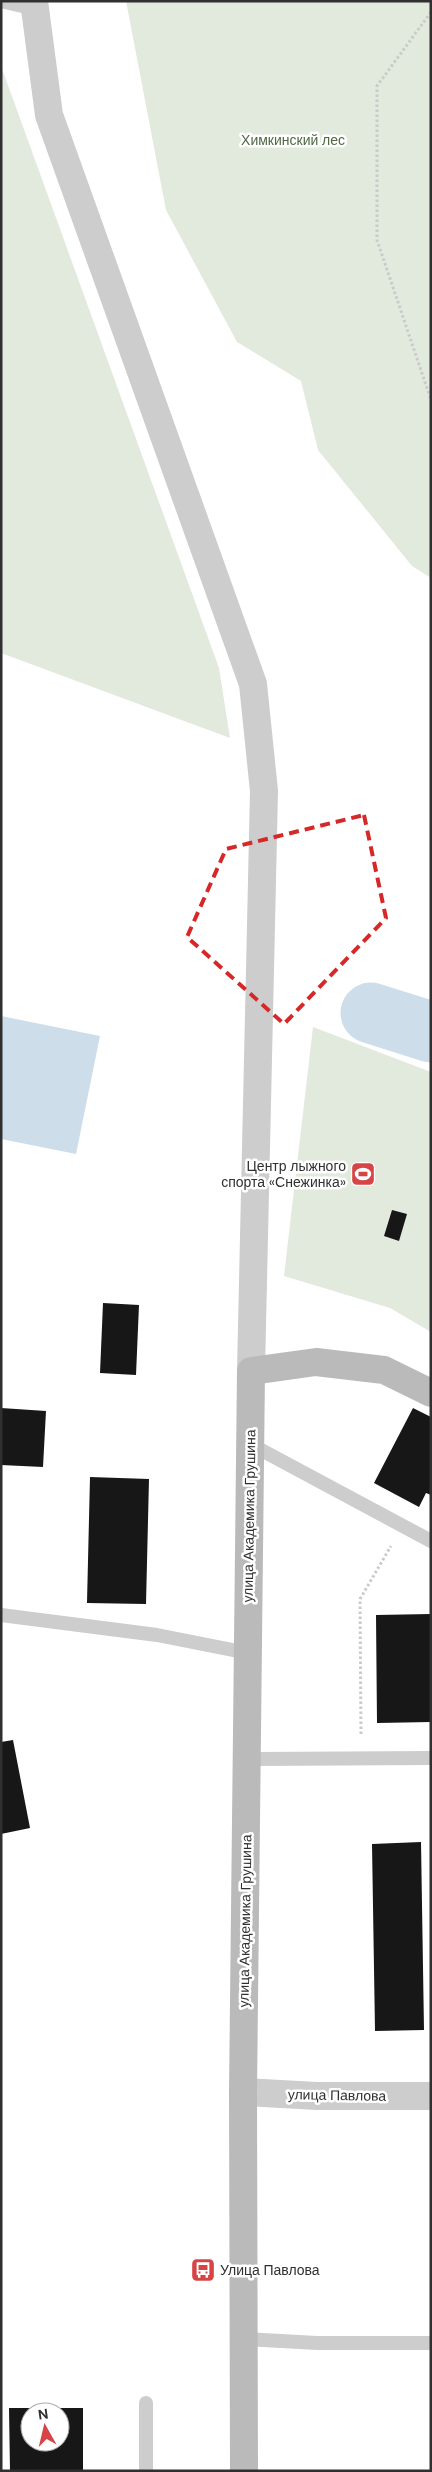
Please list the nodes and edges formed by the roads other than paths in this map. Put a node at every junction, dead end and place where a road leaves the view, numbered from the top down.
1 (1, 1) edge
2 (34, 5) edge
3 (251, 1371) junction
4 (431, 1393) edge
5 (250, 1444) junction
6 (431, 1541) edge
7 (1, 1614) edge
8 (248, 1653) junction
9 (431, 1758) edge
10 (247, 1759) junction
11 (243, 2092) junction
12 (431, 2096) edge
13 (244, 2339) junction
14 (431, 2343) edge
15 (146, 2403) dead end
16 (146, 2471) edge
17 (244, 2471) edge

1 - 2 lane
2 - 3 street
3 - 4 street
3 - 5 street, улица Академика Грушина
5 - 6 lane
5 - 8 street, улица Академика Грушина
7 - 8 lane
8 - 10 street, улица Академика Грушина
9 - 10 lane
10 - 11 street, улица Академика Грушина
11 - 12 street, улица Павлова
11 - 13 street, улица Академика Грушина
13 - 14 lane
13 - 17 street, улица Академика Грушина
15 - 16 lane

